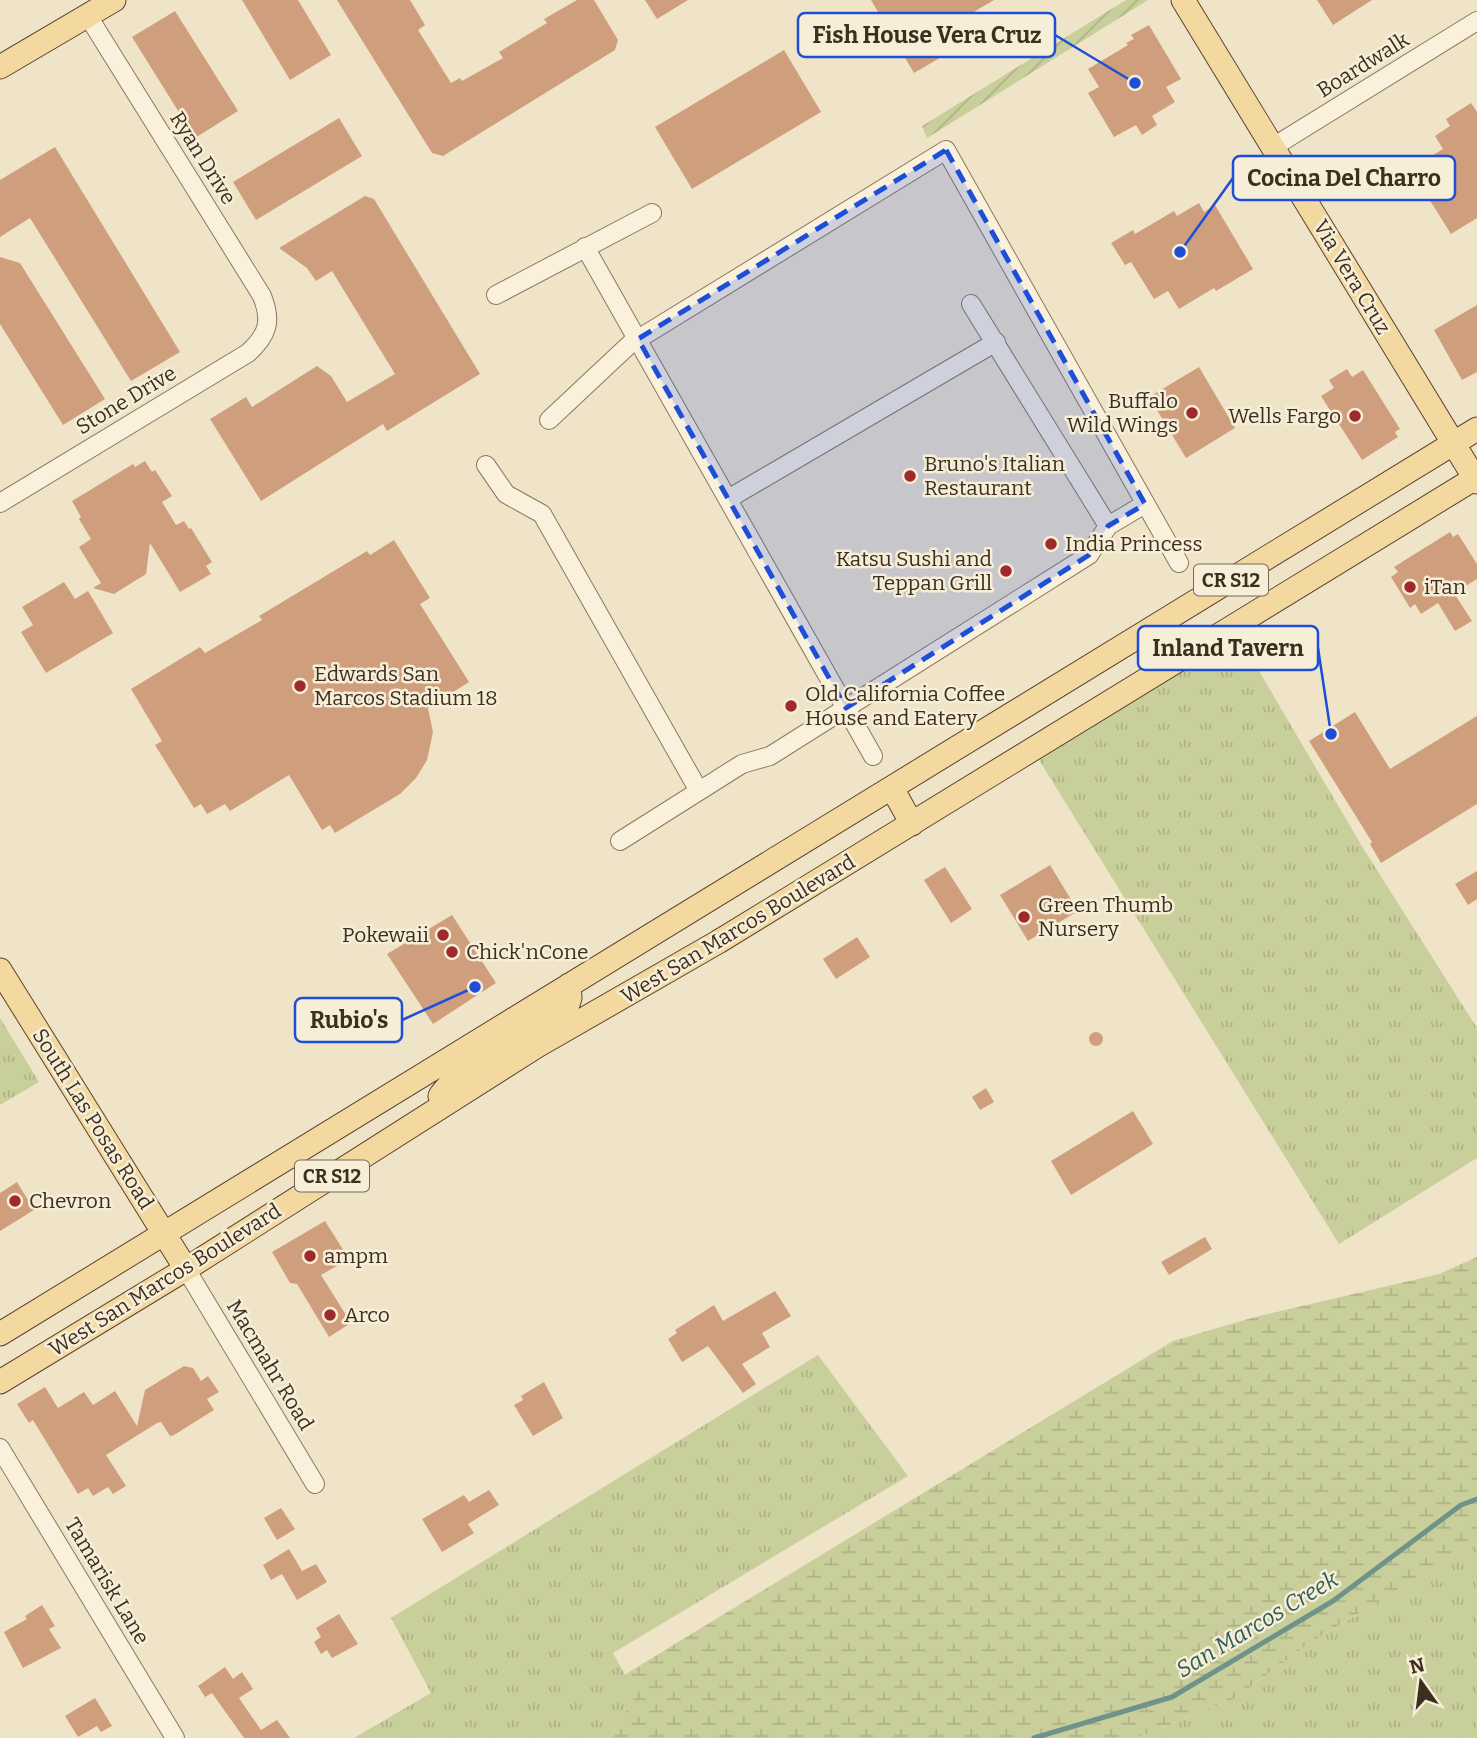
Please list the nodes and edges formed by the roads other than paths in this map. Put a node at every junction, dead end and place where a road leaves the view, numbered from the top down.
1 (114, 0) edge
2 (1183, 0) edge
3 (88, 16) junction
4 (1477, 21) edge
5 (0, 66) edge
6 (1273, 146) junction
7 (652, 213) dead end
8 (585, 247) junction
9 (496, 295) dead end
10 (971, 303) dead end
11 (266, 328) joint
12 (638, 339) junction
13 (996, 342) junction
14 (548, 420) dead end
15 (1477, 429) edge
16 (1453, 443) junction
17 (486, 465) dead end
18 (1476, 479) edge
19 (728, 499) junction
20 (0, 503) edge
21 (1145, 504) junction
22 (1108, 526) junction
23 (1179, 563) dead end
24 (846, 708) junction
25 (873, 757) dead end
26 (892, 788) junction
27 (699, 791) junction
28 (912, 824) junction
29 (620, 841) dead end
30 (0, 970) edge
31 (569, 985) junction
32 (426, 1116) junction
33 (164, 1233) junction
34 (186, 1269) junction
35 (0, 1334) edge
36 (0, 1382) edge
37 (0, 1448) edge
38 (315, 1483) dead end
39 (175, 1738) edge

1 - 3 main road
2 - 6 main road, Via Vera Cruz
3 - 5 main road
3 - 11 street, Ryan Drive
4 - 6 street, Boardwalk
6 - 16 main road, Via Vera Cruz
7 - 8 street
8 - 9 street
8 - 12 street
10 - 13 street
11 - 20 street, Stone Drive
12 - 14 street
12 - 19 street
12 - 21 street
13 - 19 street
13 - 22 street
15 - 16 main road, West San Marcos Boulevard / CR S12
16 - 18 main road, Via Vera Cruz
16 - 26 main road, West San Marcos Boulevard / CR S12
17 - 27 street
18 - 28 main road, West San Marcos Boulevard / CR S12
19 - 24 street
21 - 22 street
21 - 23 street
22 - 24 street
24 - 25 street
24 - 27 street
26 - 28 main road
26 - 31 main road, West San Marcos Boulevard / CR S12
27 - 29 street
28 - 32 main road, West San Marcos Boulevard / CR S12
30 - 33 main road, South Las Posas Road
31 - 32 main road
31 - 33 main road, West San Marcos Boulevard / CR S12
32 - 34 main road, West San Marcos Boulevard / CR S12
33 - 34 main road, South Las Posas Road
33 - 35 main road, West San Marcos Boulevard / CR S12
34 - 36 main road, West San Marcos Boulevard / CR S12
34 - 38 street, Macmahr Road
37 - 39 street, Tamarisk Lane

